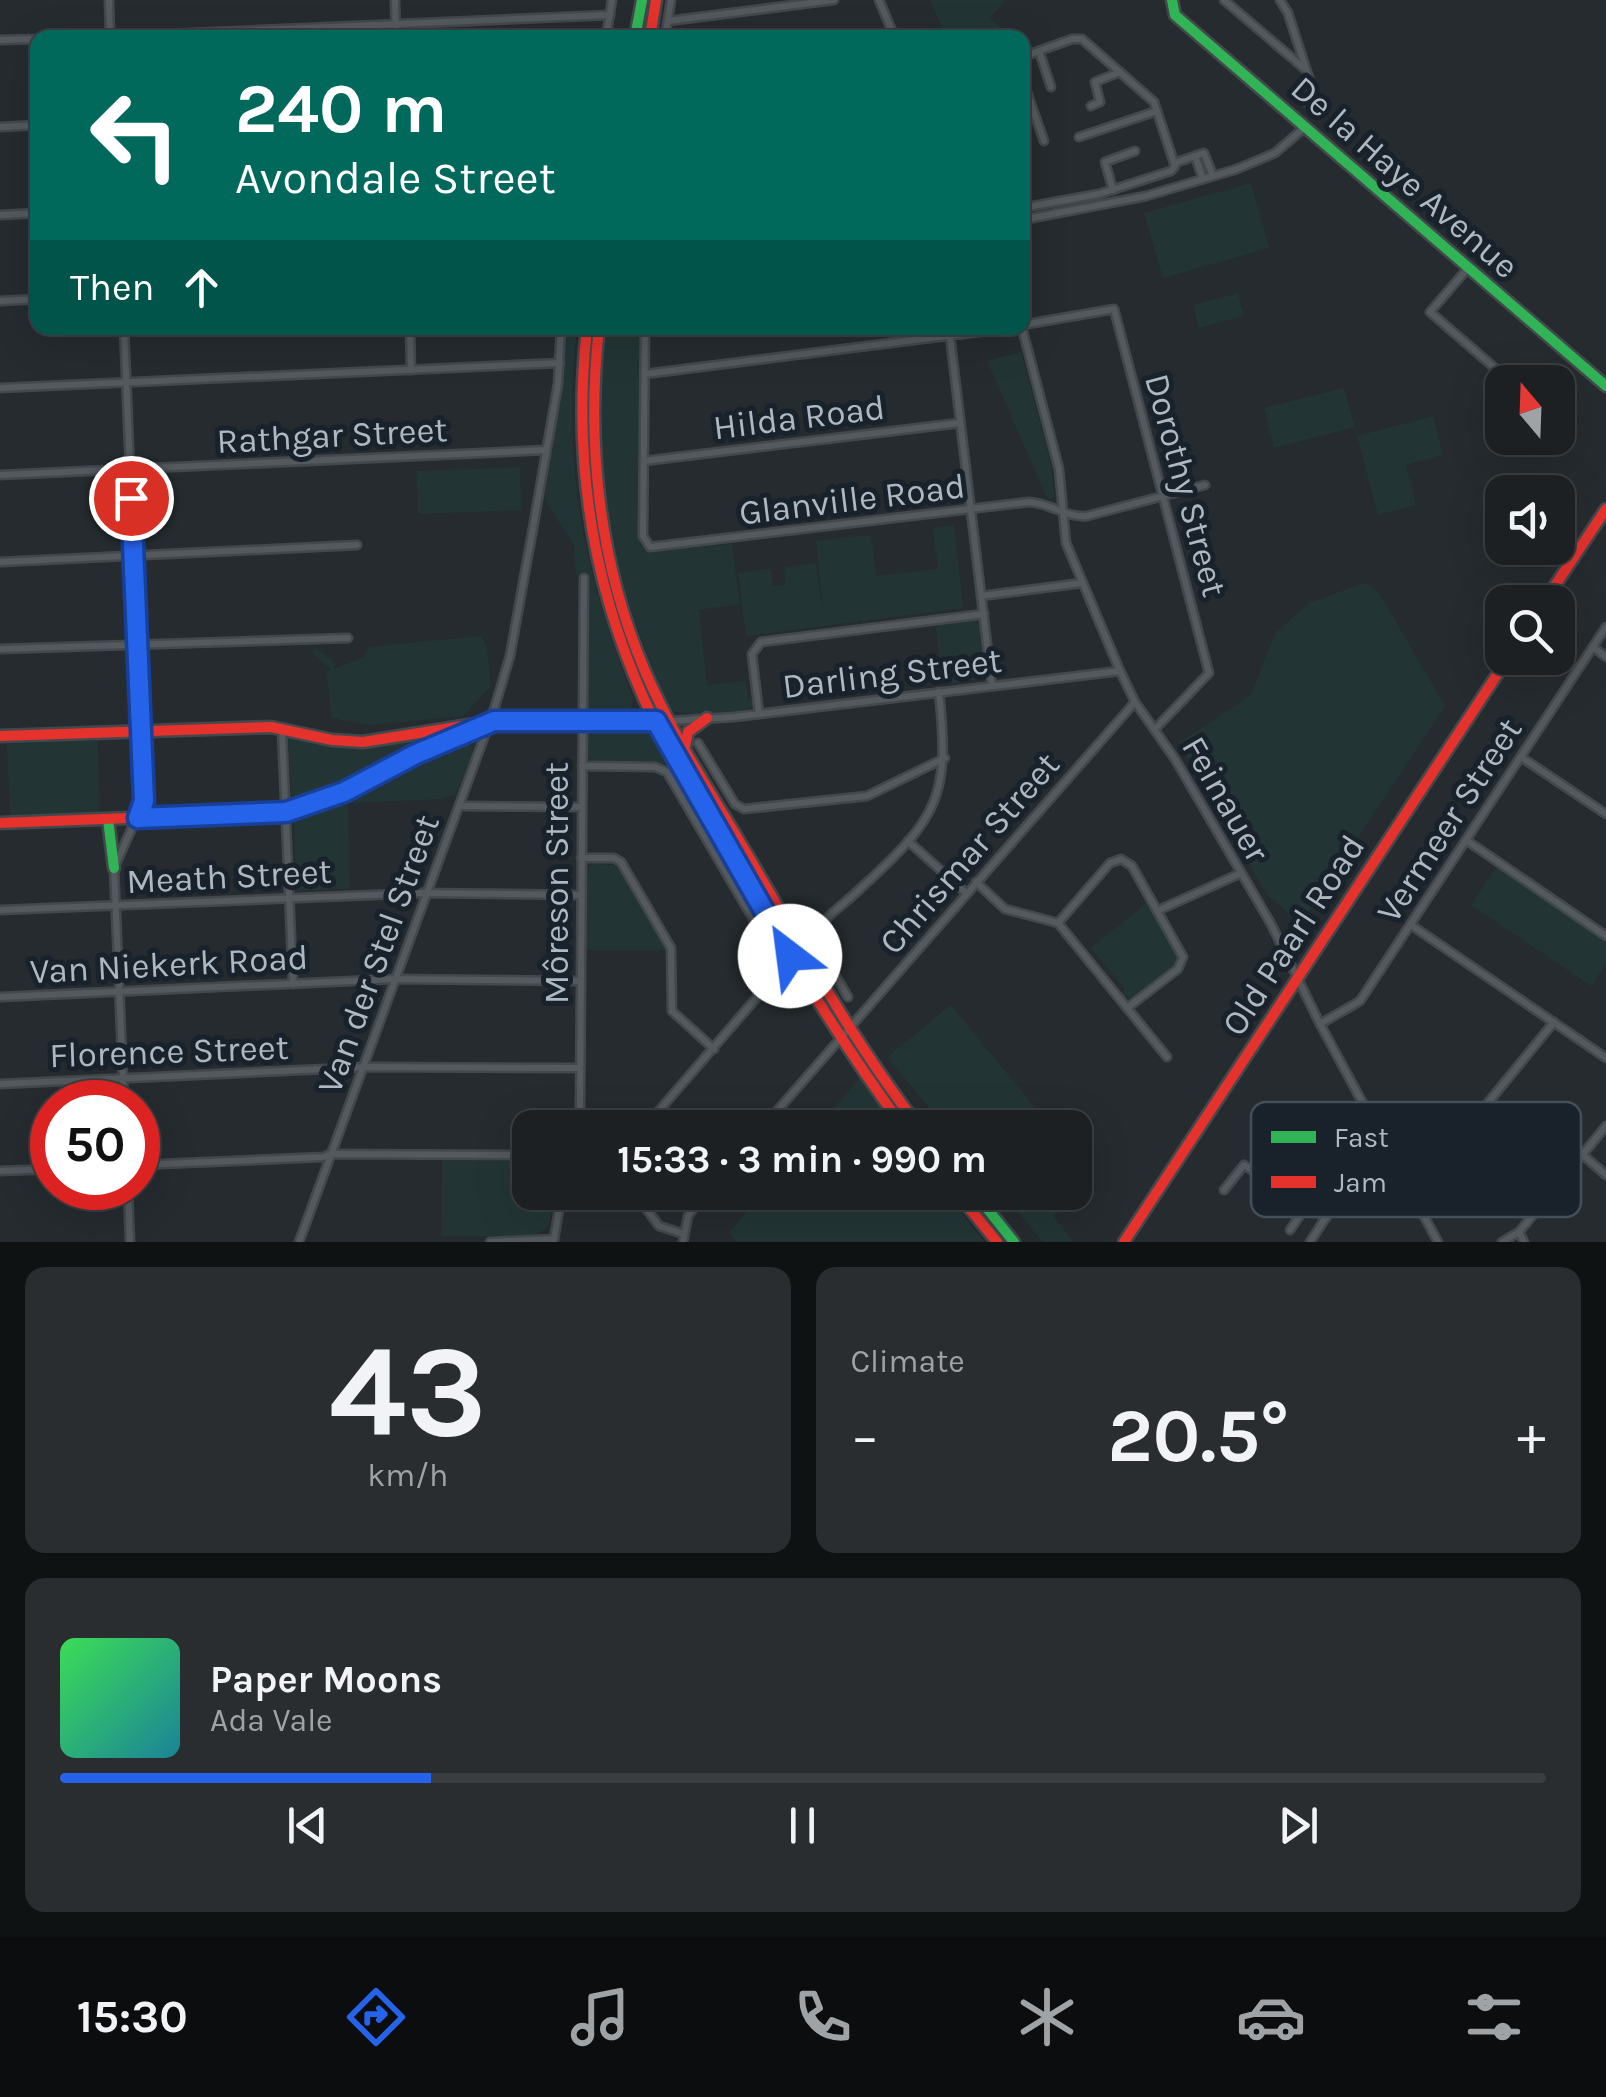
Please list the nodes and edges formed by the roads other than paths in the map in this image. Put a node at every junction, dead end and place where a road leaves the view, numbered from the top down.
1 (108, 0) edge
2 (395, 0) edge
3 (612, 0) edge
4 (642, 0) edge
5 (656, 0) edge
6 (672, 0) edge
7 (834, 0) edge
8 (879, 0) edge
9 (1224, 0) edge
10 (1280, 0) edge
11 (822, 2) edge
12 (1172, 4) edge
13 (610, 15) junction
14 (668, 21) junction
15 (396, 23) junction
16 (110, 30) edge
17 (253, 30) edge
18 (396, 30) edge
19 (607, 30) edge
20 (637, 30) edge
21 (651, 30) edge
22 (666, 30) edge
23 (892, 30) edge
24 (30, 39) edge
25 (0, 40) edge
26 (1039, 51) junction
27 (1030, 54) edge
28 (1306, 70) junction
29 (1120, 72) junction
30 (1051, 88) dead end
31 (1030, 101) edge
32 (1306, 102) dead end
33 (1090, 106) dead end
34 (1157, 111) junction
35 (30, 125) edge
36 (0, 127) edge
37 (1305, 127) junction
38 (1079, 138) dead end
39 (1044, 141) dead end
40 (1135, 151) dead end
41 (1196, 156) junction
42 (1174, 163) junction
43 (1210, 170) junction
44 (1201, 173) junction
45 (1113, 190) junction
46 (1030, 206) edge
47 (30, 213) edge
48 (0, 215) edge
49 (1030, 218) edge
50 (1469, 267) junction
51 (30, 300) edge
52 (0, 301) edge
53 (1030, 325) edge
54 (124, 335) edge
55 (410, 335) edge
56 (561, 335) edge
57 (586, 335) edge
58 (598, 335) edge
59 (645, 335) edge
60 (958, 335) edge
61 (1024, 335) edge
62 (950, 336) junction
63 (560, 363) junction
64 (1492, 365) edge
65 (412, 370) junction
66 (644, 374) junction
67 (126, 383) junction
68 (1606, 386) edge
69 (0, 388) edge
70 (960, 423) junction
71 (546, 450) junction
72 (644, 462) junction
73 (130, 469) junction
74 (0, 475) edge
75 (1205, 485) dead end
76 (1163, 496) junction
77 (1606, 509) edge
78 (971, 510) junction
79 (1062, 512) junction
80 (357, 546) dead end
81 (134, 557) junction
82 (0, 562) edge
83 (584, 578) dead end
84 (1082, 584) junction
85 (1555, 585) edge
86 (982, 596) junction
87 (984, 614) junction
88 (1606, 627) edge
89 (348, 638) dead end
90 (138, 643) junction
91 (1593, 647) junction
92 (0, 649) edge
93 (1606, 658) edge
94 (1120, 670) junction
95 (1497, 675) edge
96 (992, 686) junction
97 (939, 692) junction
98 (644, 696) junction
99 (1134, 702) junction
100 (759, 714) junction
101 (707, 718) junction
102 (582, 721) junction
103 (617, 721) junction
104 (656, 721) junction
105 (490, 722) junction
106 (670, 722) junction
107 (282, 728) junction
108 (1155, 729) junction
109 (141, 730) junction
110 (0, 736) edge
111 (698, 743) dead end
112 (685, 746) junction
113 (1520, 757) junction
114 (945, 758) junction
115 (582, 766) junction
116 (459, 806) junction
117 (581, 807) junction
118 (286, 812) junction
119 (1606, 814) edge
120 (138, 818) junction
121 (108, 819) junction
122 (0, 823) edge
123 (1466, 840) junction
124 (908, 841) junction
125 (581, 858) junction
126 (114, 868) junction
127 (1240, 874) junction
128 (976, 882) junction
129 (966, 892) junction
130 (426, 893) junction
131 (581, 895) junction
132 (289, 898) junction
133 (116, 906) junction
134 (0, 910) edge
135 (1158, 910) junction
136 (1058, 923) junction
137 (1410, 925) junction
138 (1606, 936) edge
139 (1297, 978) junction
140 (395, 979) junction
141 (580, 981) junction
142 (293, 984) junction
143 (120, 992) junction
144 (0, 997) edge
145 (848, 997) dead end
146 (1127, 1008) junction
147 (1554, 1022) junction
148 (1320, 1024) junction
149 (844, 1033) junction
150 (714, 1049) junction
151 (1167, 1057) dead end
152 (1606, 1058) edge
153 (362, 1068) junction
154 (580, 1068) junction
155 (123, 1078) junction
156 (0, 1084) edge
157 (1363, 1102) edge
158 (1489, 1102) edge
159 (579, 1110) edge
160 (660, 1110) edge
161 (778, 1110) edge
162 (893, 1110) edge
163 (906, 1110) edge
164 (1606, 1126) edge
165 (332, 1154) junction
166 (1583, 1155) junction
167 (512, 1156) edge
168 (1581, 1157) edge
169 (160, 1164) edge
170 (30, 1170) edge
171 (1251, 1170) edge
172 (0, 1171) edge
173 (1606, 1175) edge
174 (1224, 1190) dead end
175 (129, 1210) edge
176 (559, 1210) edge
177 (648, 1210) edge
178 (692, 1210) edge
179 (971, 1210) edge
180 (988, 1210) edge
181 (1298, 1217) edge
182 (1424, 1217) edge
183 (1531, 1217) edge
184 (1326, 1218) edge
185 (1290, 1230) dead end
186 (1519, 1232) junction
187 (683, 1238) edge
188 (555, 1240) edge
189 (130, 1242) edge
190 (299, 1242) edge
191 (490, 1242) edge
192 (997, 1242) edge
193 (1014, 1242) edge
194 (1124, 1242) edge
195 (1310, 1242) edge
196 (1438, 1242) edge
197 (1502, 1242) edge
198 (1524, 1242) edge

1 - 16 street
2 - 15 street
3 - 13 street
4 - 20 main road
5 - 21 main road
6 - 14 street
7 - 11 street
8 - 23 street
9 - 28 street
10 - 28 street
11 - 14 street
12 - 37 main road, De la Haye Avenue
13 - 15 street
13 - 19 street
14 - 22 street
15 - 17 street
15 - 18 street
24 - 25 street
26 - 27 street
26 - 29 street
26 - 30 street
28 - 32 street
29 - 33 street
29 - 34 street
31 - 39 street
34 - 38 street
34 - 42 street
35 - 36 street
37 - 43 street
37 - 50 main road, De la Haye Avenue
40 - 45 street
41 - 42 street
41 - 43 street
41 - 44 street
42 - 45 street
43 - 44 street
44 - 49 street
45 - 46 street
47 - 48 street
50 - 64 street
50 - 68 main road, De la Haye Avenue
51 - 52 street
53 - 76 street, Dorothy Street
54 - 67 street
55 - 65 street
56 - 63 street, Van der Stel Street
57 - 98 main road
58 - 106 main road
59 - 66 street
60 - 62 street
61 - 79 street, Feinauer
62 - 66 street
62 - 70 street
63 - 65 street
63 - 71 street, Van der Stel Street
65 - 67 street
66 - 72 street
67 - 69 street
67 - 73 street
70 - 72 street, Hilda Road
70 - 78 street
71 - 73 street, Rathgar Street
71 - 105 street, Van der Stel Street
72 - 78 street, Glanville Road
73 - 74 street, Rathgar Street
73 - 81 street
75 - 76 street, Glanville Road
76 - 79 street, Glanville Road
76 - 108 street, Dorothy Street
77 - 85 main road
78 - 79 street, Glanville Road
78 - 86 street
79 - 84 street, Feinauer
80 - 81 street
81 - 82 street
81 - 90 street
83 - 102 street, Môreson Street
84 - 86 street
84 - 94 street, Feinauer
86 - 87 street
87 - 96 street
87 - 100 street
88 - 91 street, Vermeer Street
89 - 90 street
90 - 92 street
90 - 109 street
91 - 93 street
91 - 113 street, Vermeer Street
94 - 96 street, Darling Street
94 - 99 street, Feinauer
95 - 139 main road, Old Paarl Road
96 - 97 street, Darling Street
97 - 100 street, Darling Street
97 - 114 street
98 - 103 main road
98 - 104 main road
99 - 108 street, Feinauer
99 - 128 street, Chrismar Street
100 - 101 street, Darling Street
101 - 106 street, Darling Street
101 - 112 main road
102 - 103 main road
102 - 105 main road
102 - 115 street, Môreson Street
103 - 104 main road
104 - 106 main road
104 - 149 main road
105 - 107 main road
105 - 116 street, Van der Stel Street
105 - 118 main road
106 - 112 main road
107 - 109 main road
107 - 118 street
108 - 127 street, Feinauer
109 - 110 main road
109 - 120 street
111 - 114 street
112 - 149 main road
113 - 119 street
113 - 123 street, Vermeer Street
114 - 124 street
115 - 117 street, Môreson Street
115 - 150 street
116 - 117 street
116 - 130 street, Van der Stel Street
117 - 125 street, Môreson Street
118 - 120 main road
118 - 132 street
120 - 121 main road
120 - 126 street
121 - 122 main road
121 - 126 main road
123 - 137 street, Vermeer Street
123 - 138 street
124 - 129 street
124 - 145 street
125 - 131 street, Môreson Street
125 - 150 street
126 - 133 street
127 - 135 street
127 - 139 street, Feinauer
128 - 129 street, Chrismar Street
128 - 136 street
129 - 149 street, Chrismar Street
130 - 131 street, Meath Street
130 - 132 street, Meath Street
130 - 140 street, Van der Stel Street
131 - 141 street, Môreson Street
132 - 133 street, Meath Street
132 - 142 street
133 - 134 street, Meath Street
133 - 143 street
135 - 136 street
135 - 146 street
136 - 146 street
137 - 147 street
137 - 148 street, Vermeer Street
139 - 148 street, Feinauer
139 - 194 main road, Old Paarl Road
140 - 141 street, Van Niekerk Road
140 - 142 street, Van Niekerk Road
140 - 153 street, Van der Stel Street
141 - 154 street, Môreson Street
142 - 143 street, Van Niekerk Road
143 - 144 street, Van Niekerk Road
143 - 155 street
146 - 151 street
147 - 152 street
147 - 158 street
148 - 157 street, Feinauer
149 - 161 street, Chrismar Street
149 - 162 main road
149 - 163 main road
150 - 160 street
153 - 154 street, Florence Street
153 - 155 street, Florence Street
153 - 165 street, Van der Stel Street
154 - 159 street, Môreson Street
155 - 156 street, Florence Street
164 - 166 street
165 - 167 street
165 - 169 street
165 - 190 street, Van der Stel Street
166 - 168 street
166 - 173 street
170 - 172 street
171 - 174 street
175 - 189 street
176 - 188 street
177 - 187 street
178 - 187 street
179 - 192 main road
180 - 193 main road
181 - 185 street
182 - 196 street, Feinauer
183 - 186 street
184 - 195 street
186 - 197 street
186 - 198 street
188 - 191 street

